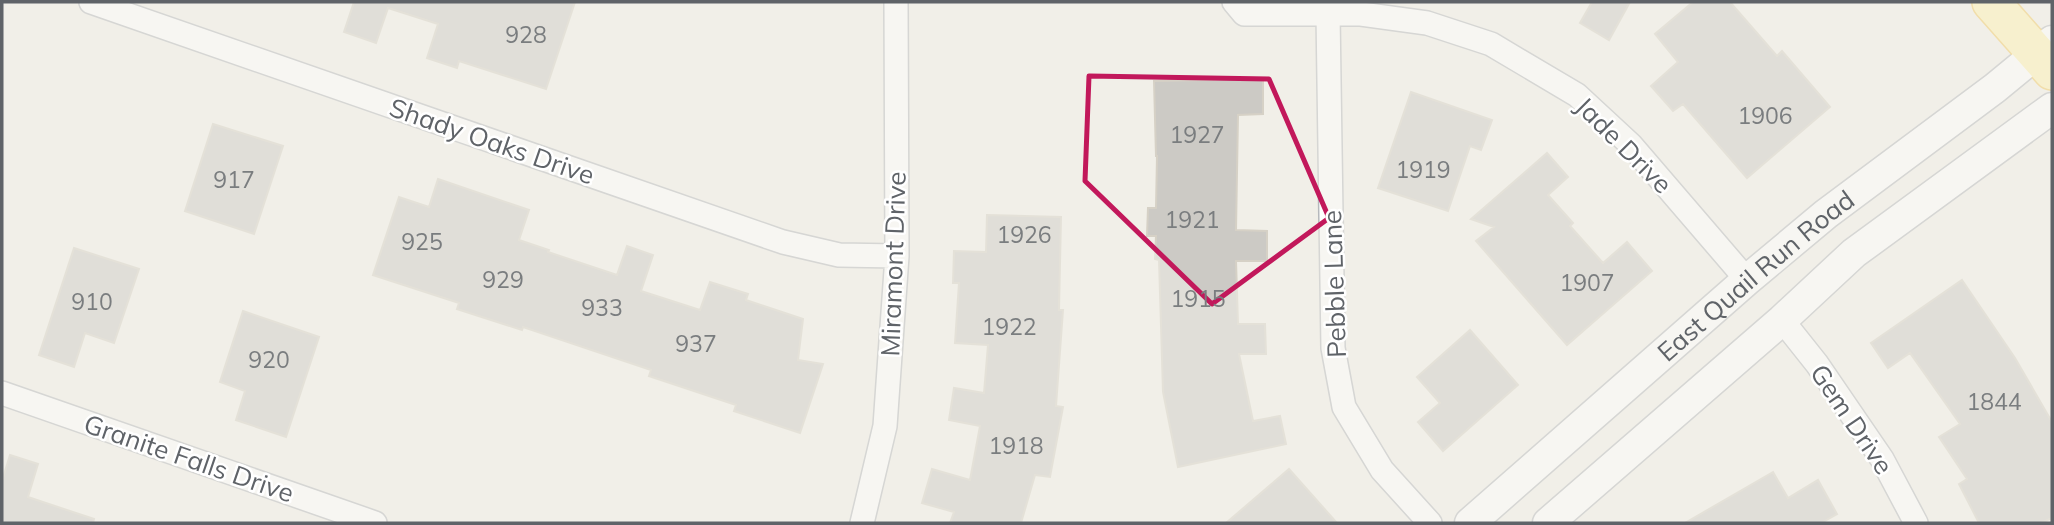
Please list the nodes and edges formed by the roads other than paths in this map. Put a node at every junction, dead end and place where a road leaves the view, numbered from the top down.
1 (92, 2) edge
2 (896, 2) edge
3 (1234, 2) edge
4 (1991, 2) edge
5 (1328, 14) junction
6 (2047, 55) edge
7 (2052, 108) edge
8 (897, 257) junction
9 (1747, 280) junction
10 (1782, 320) junction
11 (2, 393) edge
12 (375, 523) edge
13 (862, 523) edge
14 (1430, 523) edge
15 (1470, 523) edge
16 (1548, 523) edge
17 (1916, 523) edge

1 - 8 street, Shady Oaks Drive
2 - 8 street, Miramont Drive
3 - 5 street, Jade Drive
4 - 6 main road
5 - 9 street, Jade Drive
5 - 14 street, Pebble Lane
6 - 9 street, East Quail Run Road
7 - 10 street, East Quail Run Road
8 - 13 street, Miramont Drive
9 - 15 street, East Quail Run Road
10 - 16 street, East Quail Run Road
10 - 17 street, Gem Drive
11 - 12 street, Granite Falls Drive

